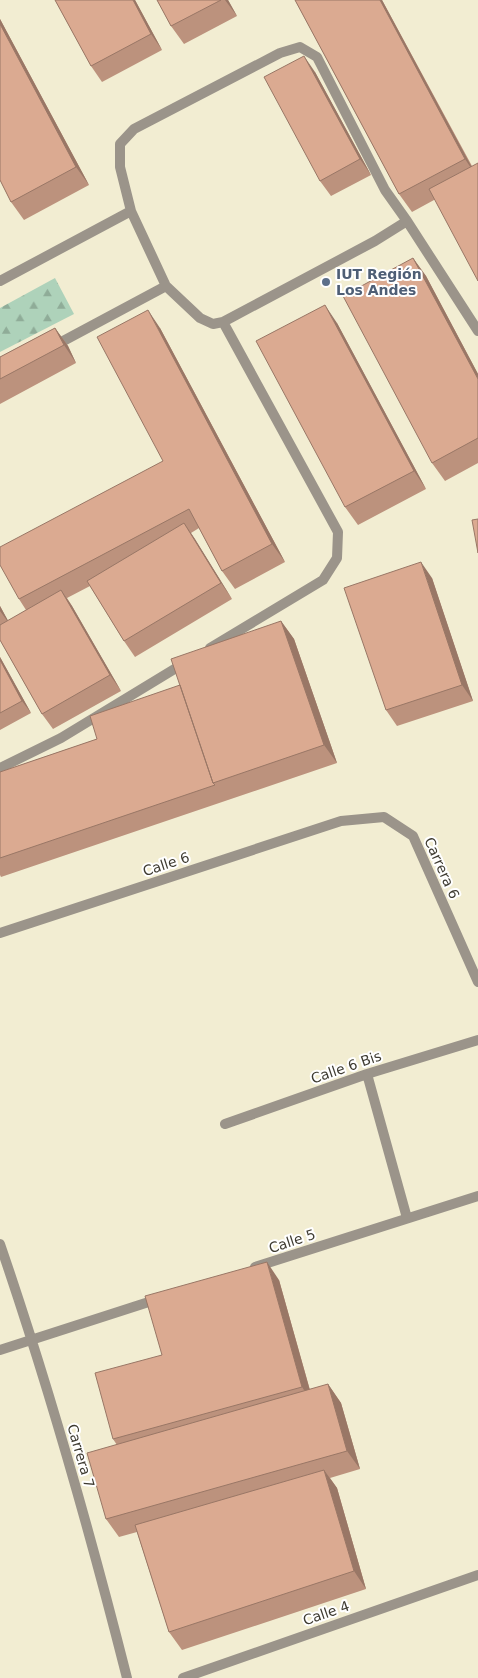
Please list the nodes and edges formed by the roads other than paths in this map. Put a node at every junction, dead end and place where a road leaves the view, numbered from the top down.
1 (131, 211) junction
2 (407, 221) junction
3 (0, 281) edge
4 (166, 286) junction
5 (223, 322) junction
6 (478, 331) edge
7 (44, 351) edge
8 (0, 768) edge
9 (341, 821) joint
10 (0, 933) edge
11 (478, 982) edge
12 (478, 1040) edge
13 (366, 1074) junction
14 (225, 1124) dead end
15 (478, 1196) edge
16 (407, 1218) junction
17 (0, 1244) edge
18 (248, 1270) edge
19 (164, 1297) edge
20 (32, 1339) junction
21 (0, 1350) edge
22 (478, 1575) edge
23 (128, 1678) edge
24 (182, 1678) edge

1 - 2 street
1 - 3 street
1 - 4 street
2 - 5 street
2 - 6 street
4 - 5 street
4 - 7 street
5 - 8 street
9 - 10 street, Calle 6
9 - 11 street, Carrera 6
12 - 13 street, Calle 6 Bis
13 - 14 street, Calle 6 Bis
13 - 16 street
15 - 16 street, Calle 5
16 - 18 street, Calle 5
17 - 20 street, Carrera 7
19 - 20 street
20 - 21 street
20 - 23 street, Carrera 7
22 - 24 street, Calle 4

